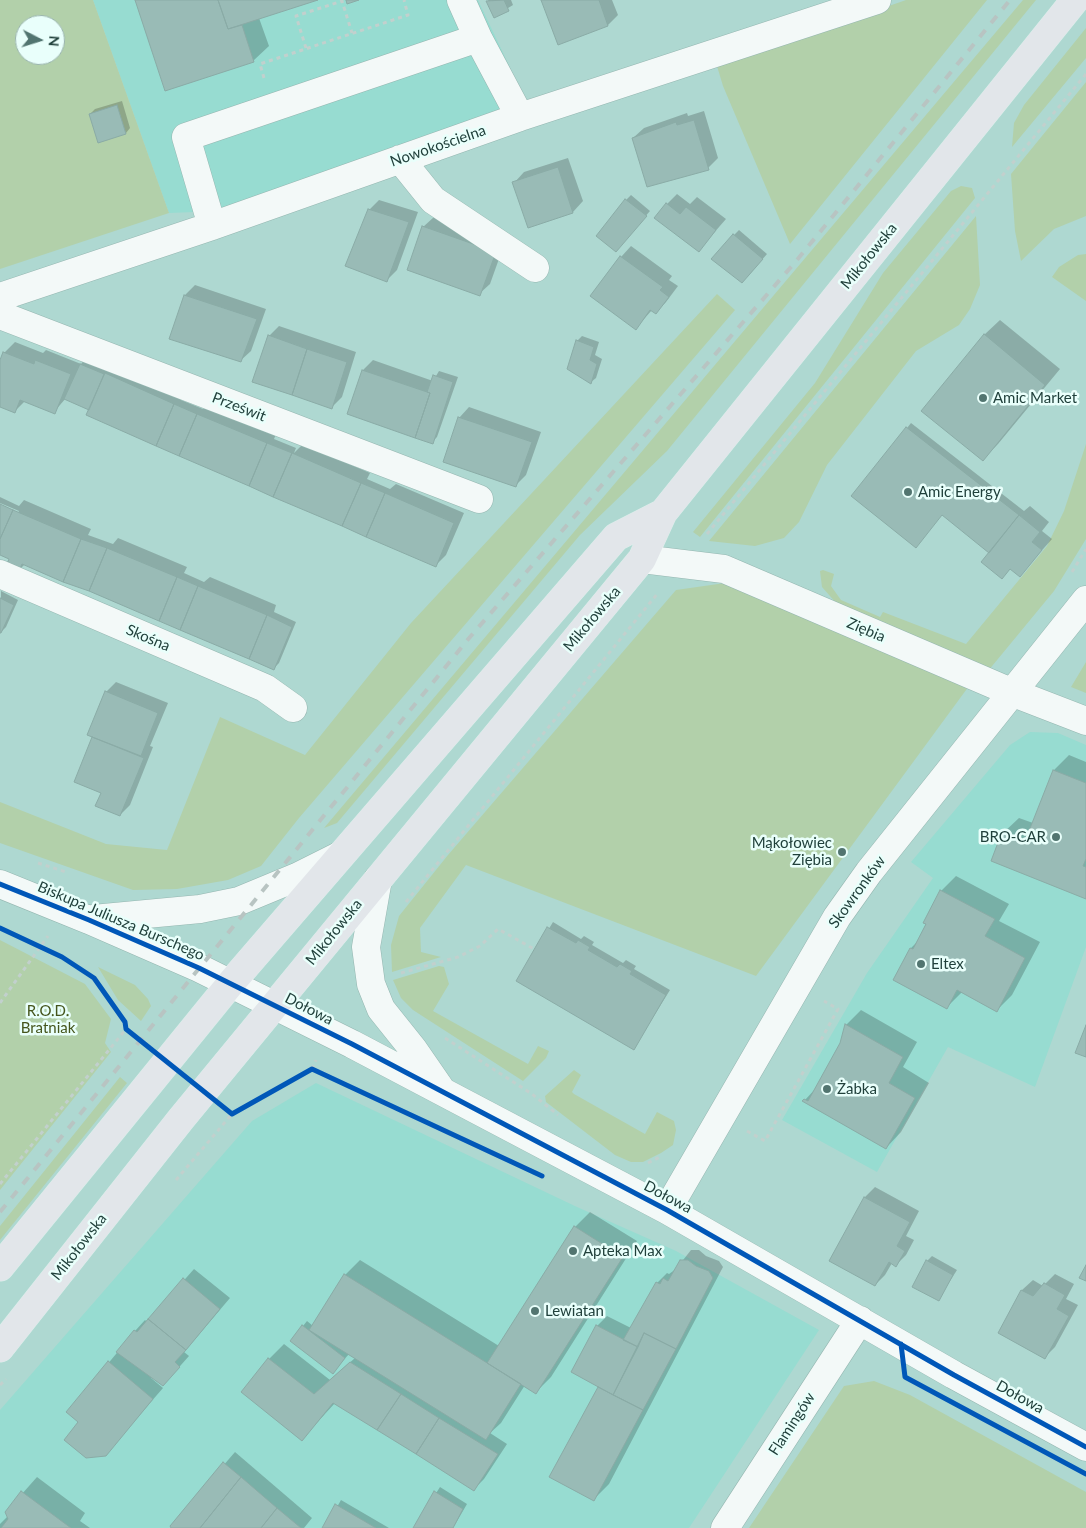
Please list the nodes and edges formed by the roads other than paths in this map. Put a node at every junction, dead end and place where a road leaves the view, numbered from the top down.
1 (461, 0) edge
2 (877, 0) edge
3 (1075, 0) edge
4 (478, 38) junction
5 (520, 117) junction
6 (400, 159) junction
7 (212, 226) junction
8 (535, 268) dead end
9 (0, 297) edge
10 (0, 315) edge
11 (479, 500) dead end
12 (663, 513) junction
13 (642, 559) junction
14 (0, 574) edge
15 (1086, 600) edge
16 (1011, 692) junction
17 (293, 708) dead end
18 (1086, 721) edge
19 (341, 855) junction
20 (378, 878) junction
21 (0, 884) edge
22 (89, 920) junction
23 (231, 983) junction
24 (274, 1005) junction
25 (444, 1094) junction
26 (667, 1210) junction
27 (0, 1267) edge
28 (860, 1320) junction
29 (0, 1348) edge
30 (1086, 1447) edge
31 (725, 1528) edge

1 - 4 street
2 - 5 street, Nowokościelna
3 - 12 main road, Mikołowska
4 - 5 street
4 - 7 street
5 - 6 street, Nowokościelna
6 - 7 street, Nowokościelna
6 - 8 street
7 - 9 street, Nowokościelna
10 - 11 street, Prześwit
12 - 13 main road, Mikołowska
12 - 19 main road, Mikołowska
13 - 16 street, Ziębia
13 - 20 main road, Mikołowska
14 - 17 street, Skośna
15 - 16 street, Skowronków
16 - 18 street, Ziębia
16 - 26 street, Skowronków
19 - 22 street
19 - 23 main road, Mikołowska
20 - 24 main road, Mikołowska
20 - 25 street
21 - 22 street, Biskupa Juliusza Burschego
22 - 23 street, Biskupa Juliusza Burschego
23 - 24 street, Dołowa
23 - 27 main road, Mikołowska
24 - 25 street, Dołowa
24 - 29 main road, Mikołowska
25 - 26 street, Dołowa
26 - 28 street, Dołowa
28 - 30 street, Dołowa
28 - 31 street, Flamingów

